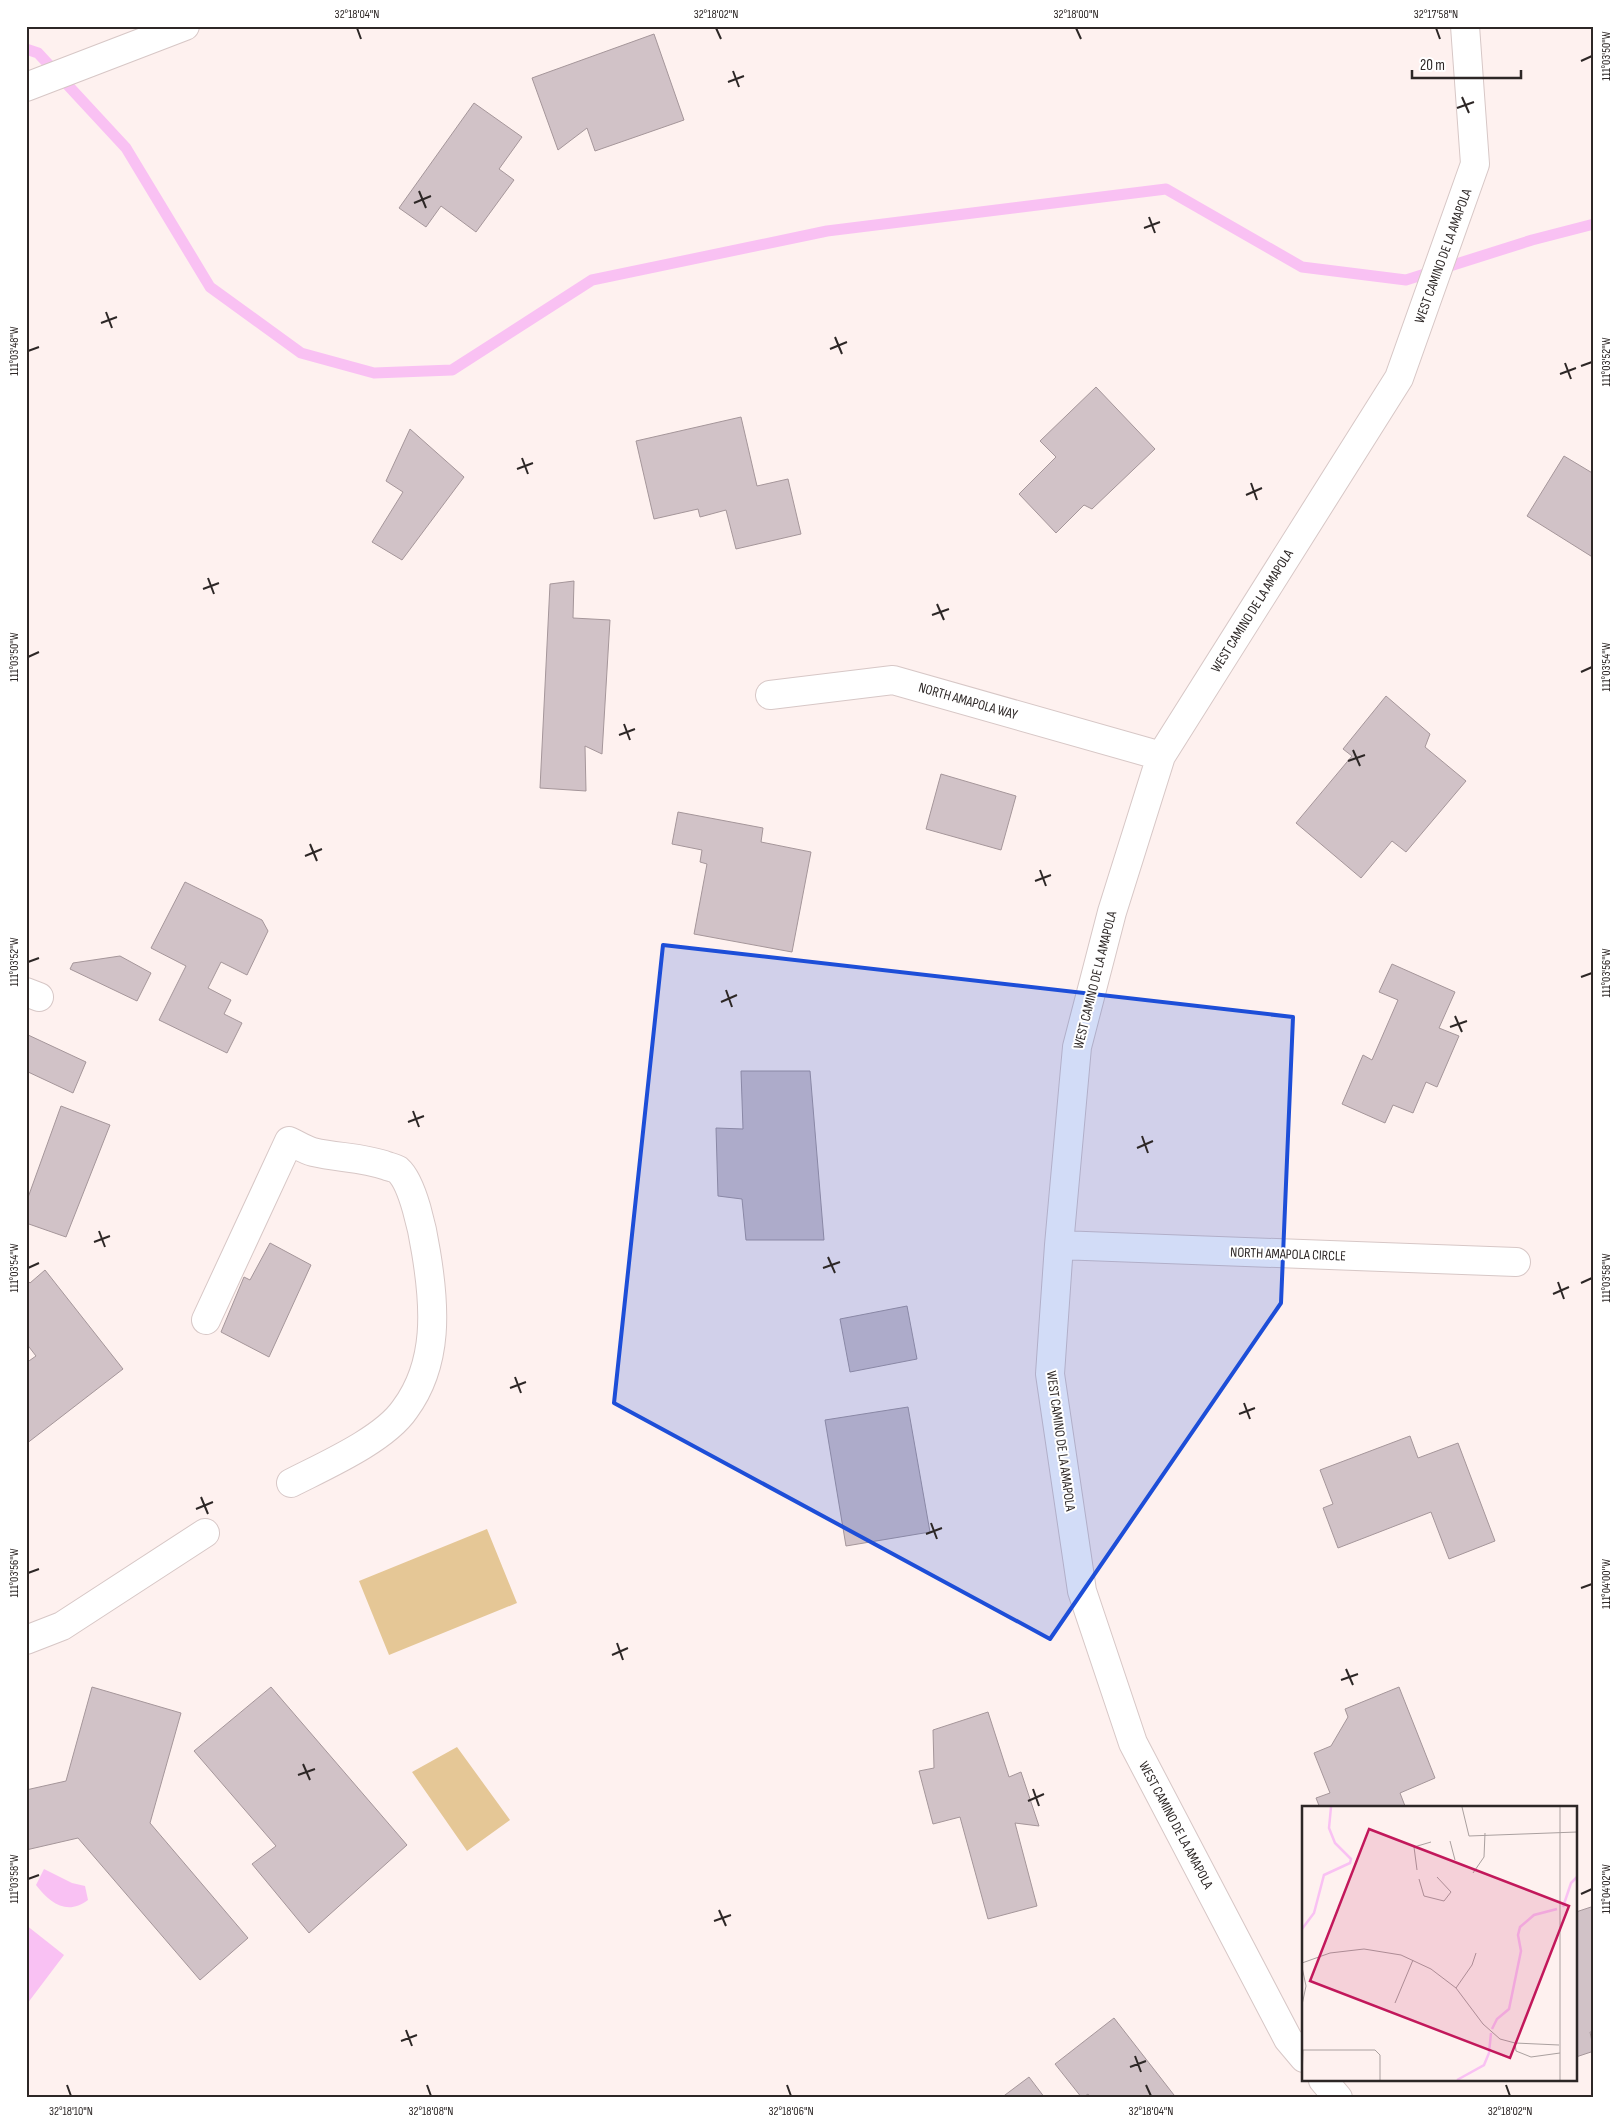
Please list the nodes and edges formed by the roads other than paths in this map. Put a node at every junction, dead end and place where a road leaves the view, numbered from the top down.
1 (185, 26) edge
2 (1465, 26) edge
3 (26, 87) edge
4 (770, 695) dead end
5 (1161, 756) junction
6 (1059, 1245) junction
7 (1516, 1262) dead end
8 (206, 1320) dead end
9 (291, 1484) dead end
10 (205, 1533) dead end
11 (26, 1640) edge
12 (1302, 2056) edge
13 (1324, 2082) edge
14 (1338, 2098) edge

1 - 3 street
2 - 5 street, WEST CAMINO DE LA AMAPOLA
4 - 5 street, NORTH AMAPOLA WAY
5 - 6 street, WEST CAMINO DE LA AMAPOLA
6 - 7 street, NORTH AMAPOLA CIRCLE
6 - 12 street, WEST CAMINO DE LA AMAPOLA
8 - 9 street
10 - 11 street
13 - 14 street

